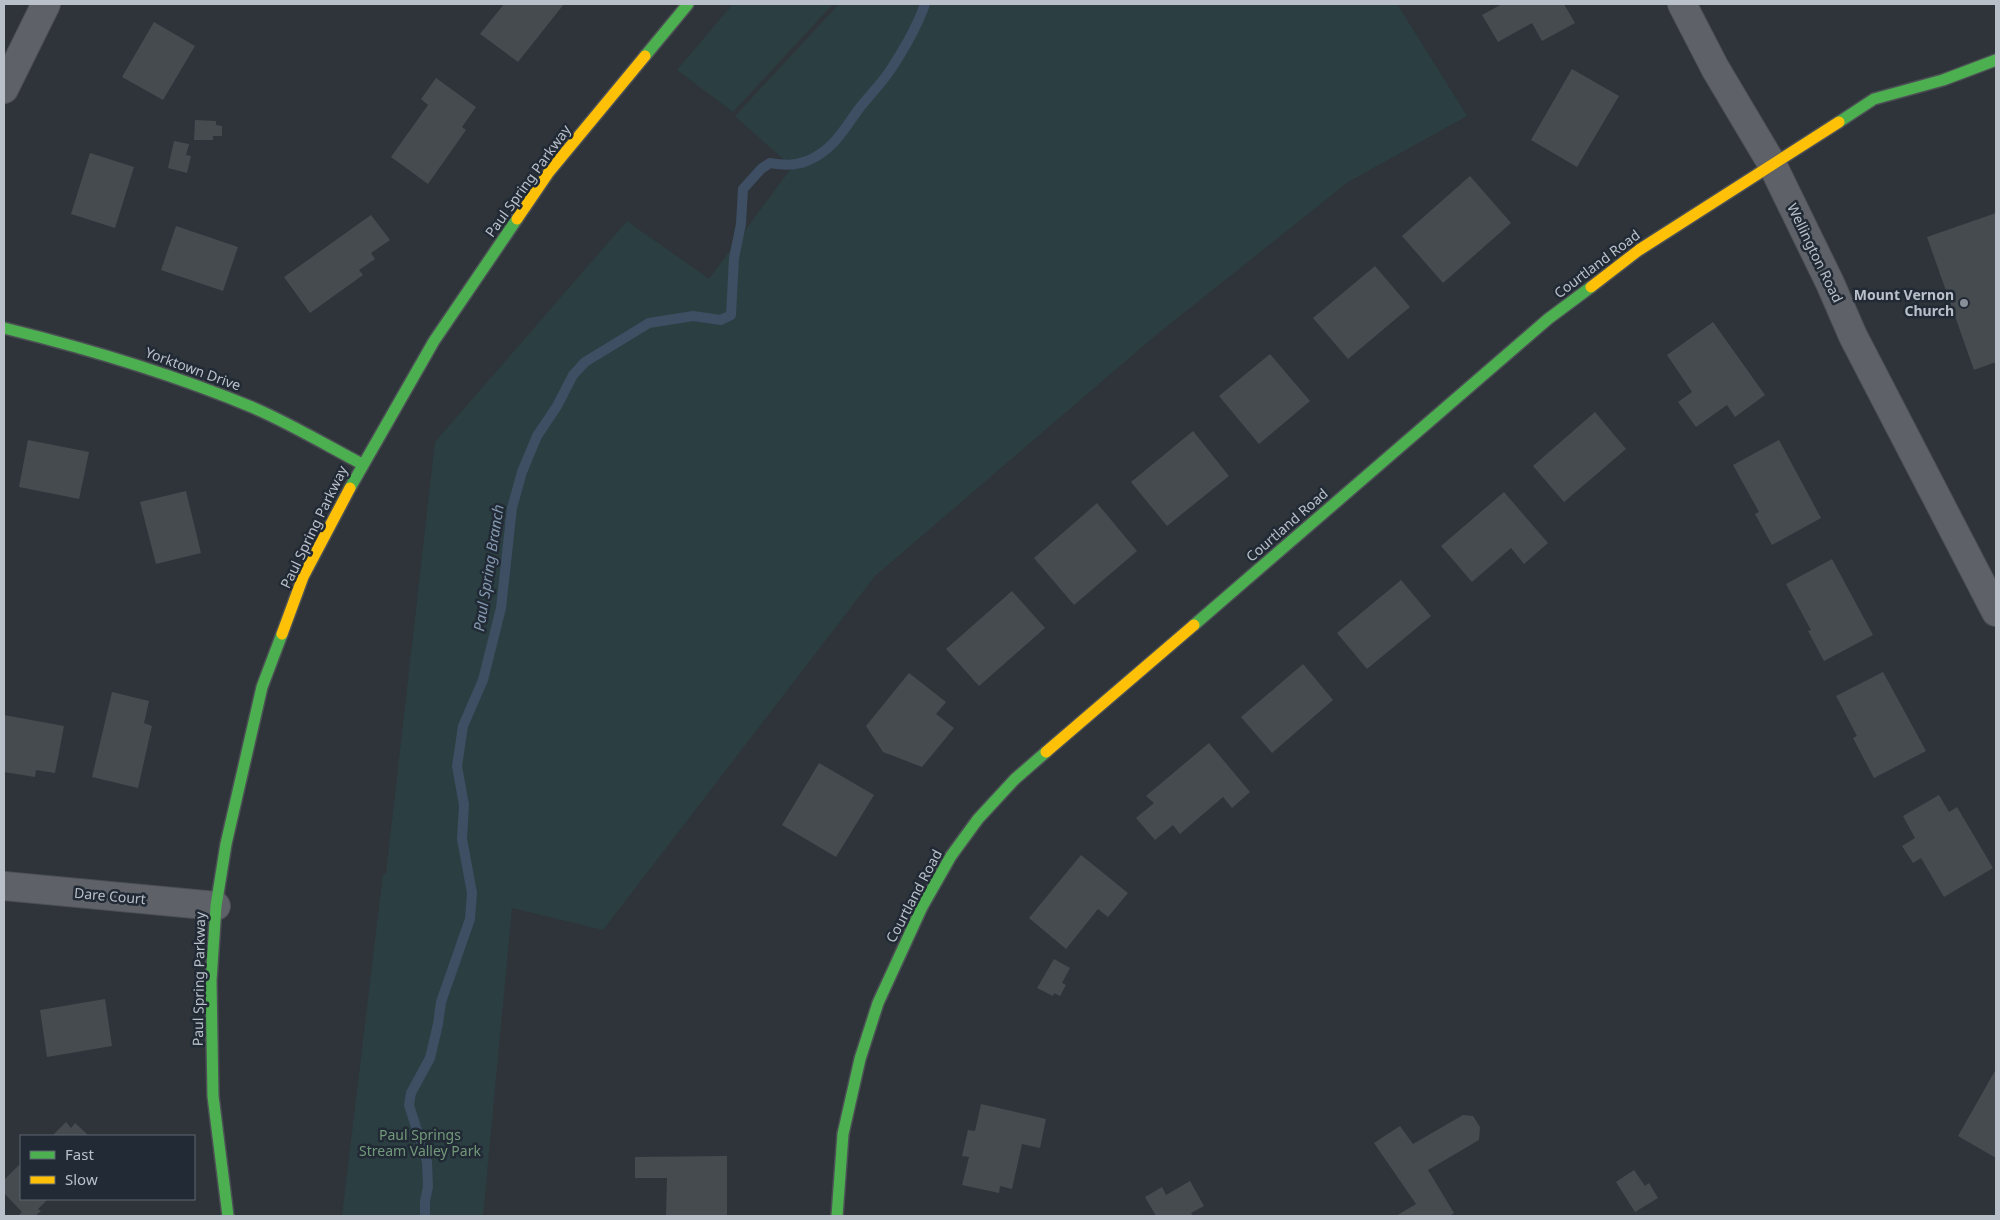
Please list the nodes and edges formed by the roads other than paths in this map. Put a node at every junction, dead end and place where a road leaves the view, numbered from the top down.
1 (46, 4) edge
2 (688, 4) edge
3 (1682, 4) edge
4 (1996, 60) edge
5 (4, 89) edge
6 (1772, 164) junction
7 (4, 328) edge
8 (362, 464) junction
9 (1996, 612) edge
10 (4, 886) edge
11 (216, 906) junction
12 (228, 1216) edge
13 (837, 1216) edge

1 - 5 street
2 - 8 street, Paul Spring Parkway
3 - 6 street, Wellington Road
4 - 6 street, Courtland Road
6 - 9 street, Wellington Road
6 - 13 street, Courtland Road
7 - 8 street, Yorktown Drive
8 - 11 street, Paul Spring Parkway
10 - 11 street, Dare Court
11 - 12 street, Paul Spring Parkway

